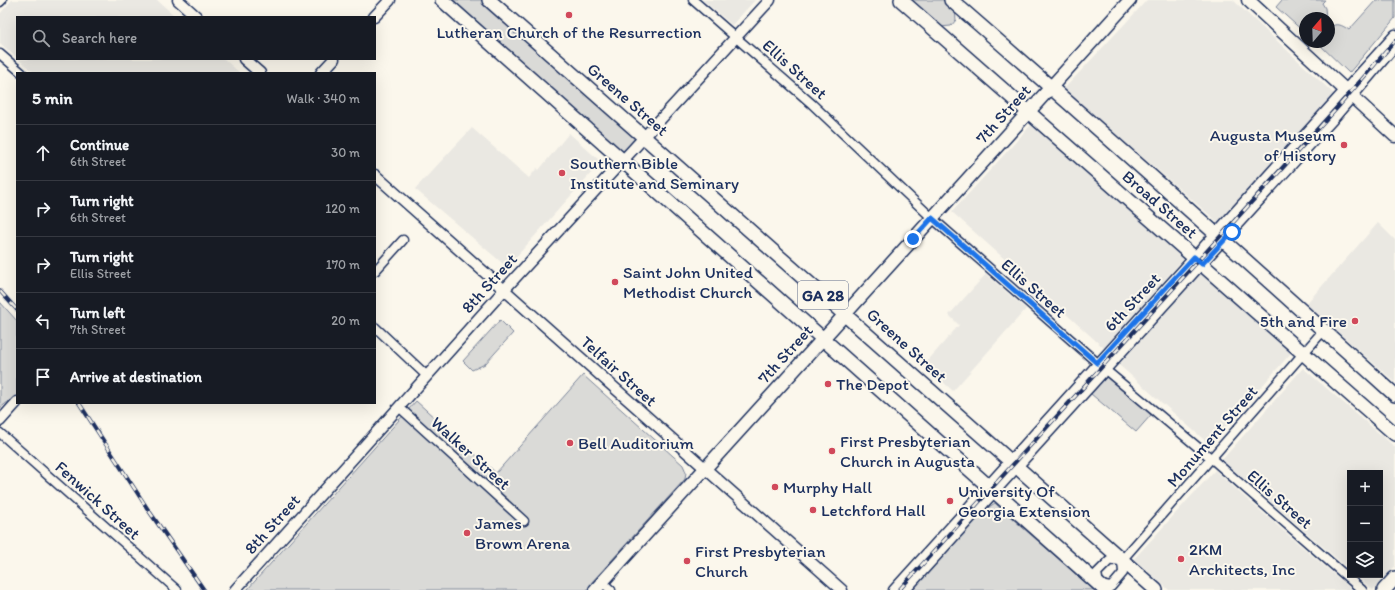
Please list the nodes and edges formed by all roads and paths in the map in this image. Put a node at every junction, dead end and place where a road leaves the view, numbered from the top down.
1 (2, 0) edge
2 (178, 0) edge
3 (390, 0) edge
4 (442, 0) edge
5 (489, 0) edge
6 (693, 0) edge
7 (770, 0) edge
8 (901, 0) edge
9 (951, 0) edge
10 (1130, 0) edge
11 (1248, 0) edge
12 (0, 2) edge
13 (196, 16) edge
14 (375, 16) edge
15 (1395, 34) edge
16 (736, 37) junction
17 (1395, 47) edge
18 (0, 54) edge
19 (245, 60) edge
20 (333, 60) edge
21 (21, 72) edge
22 (259, 72) edge
23 (322, 72) edge
24 (1050, 88) junction
25 (1349, 93) junction
26 (1028, 112) junction
27 (1395, 136) edge
28 (645, 137) junction
29 (623, 161) junction
30 (376, 176) edge
31 (932, 218) junction
32 (1220, 237) junction
33 (404, 240) dead end
34 (1198, 261) junction
35 (376, 270) edge
36 (504, 290) junction
37 (844, 314) junction
38 (376, 328) edge
39 (1323, 331) junction
40 (822, 338) junction
41 (1304, 353) junction
42 (1097, 363) junction
43 (1106, 370) junction
44 (427, 376) junction
45 (1395, 395) edge
46 (16, 403) edge
47 (399, 407) junction
48 (0, 420) edge
49 (0, 433) edge
50 (1395, 434) edge
51 (1212, 459) junction
52 (1014, 464) junction
53 (705, 468) junction
54 (991, 489) junction
55 (524, 522) dead end
56 (1122, 560) junction
57 (1395, 578) edge
58 (603, 587) edge
59 (1102, 588) edge
60 (177, 590) edge
61 (235, 590) edge
62 (842, 590) edge
63 (893, 590) edge
64 (906, 590) edge
65 (1156, 590) edge
66 (1362, 590) edge
67 (1384, 590) edge

1 - 12 street
2 - 13 street
3 - 14 street
4 - 29 main road, GA 28
5 - 28 main road, Greene Street / GA 28
6 - 16 street, Ellis Street
7 - 16 street, 8th Street
8 - 26 main road, Broad Street
9 - 24 main road, Broad Street
10 - 24 main road, 7th Street
11 - 25 main road
15 - 25 street, 6th Street
16 - 28 street, 8th Street
16 - 31 street, Ellis Street
17 - 25 street, 6th Street
18 - 21 street
19 - 22 street
20 - 23 street
24 - 26 main road, 7th Street
24 - 32 main road, Broad Street
25 - 27 main road
25 - 32 street, 6th Street
26 - 31 main road, 7th Street
26 - 34 main road, Broad Street
28 - 29 street, 8th Street
28 - 37 main road, Greene Street / GA 28
29 - 36 street, 8th Street
29 - 40 main road, GA 28
30 - 36 street, Telfair Street
31 - 37 main road, 7th Street
31 - 42 street, Ellis Street
32 - 34 street, 6th Street
32 - 39 main road, Broad Street
33 - 35 street
34 - 41 main road, Broad Street
34 - 42 street, 6th Street
34 - 43 street, 6th Street
36 - 44 street, 8th Street
36 - 53 street, Telfair Street
37 - 40 main road, 7th Street
37 - 52 main road, Greene Street / GA 28
38 - 44 street
39 - 41 street, Monument Street
39 - 45 main road, Broad Street
40 - 53 main road, 7th Street
40 - 54 main road, GA 28
41 - 50 main road, Broad Street
41 - 51 street, Monument Street
42 - 43 street, Ellis Street
42 - 52 street, 6th Street
43 - 51 street, Ellis Street
43 - 52 street, 6th Street
44 - 47 street, 8th Street
46 - 48 street
47 - 55 street, Walker Street
47 - 61 street, 8th Street
49 - 60 street, Fenwick Street
51 - 56 street, Monument Street
51 - 66 street, Ellis Street
52 - 54 street, 6th Street
52 - 56 main road, Greene Street / GA 28
53 - 58 main road, 7th Street
53 - 62 street, Telfair Street
54 - 59 main road, GA 28
54 - 63 street, 6th Street
54 - 64 street, 6th Street
56 - 59 street
56 - 59 street
56 - 65 main road, Greene Street / GA 28
57 - 67 main road

